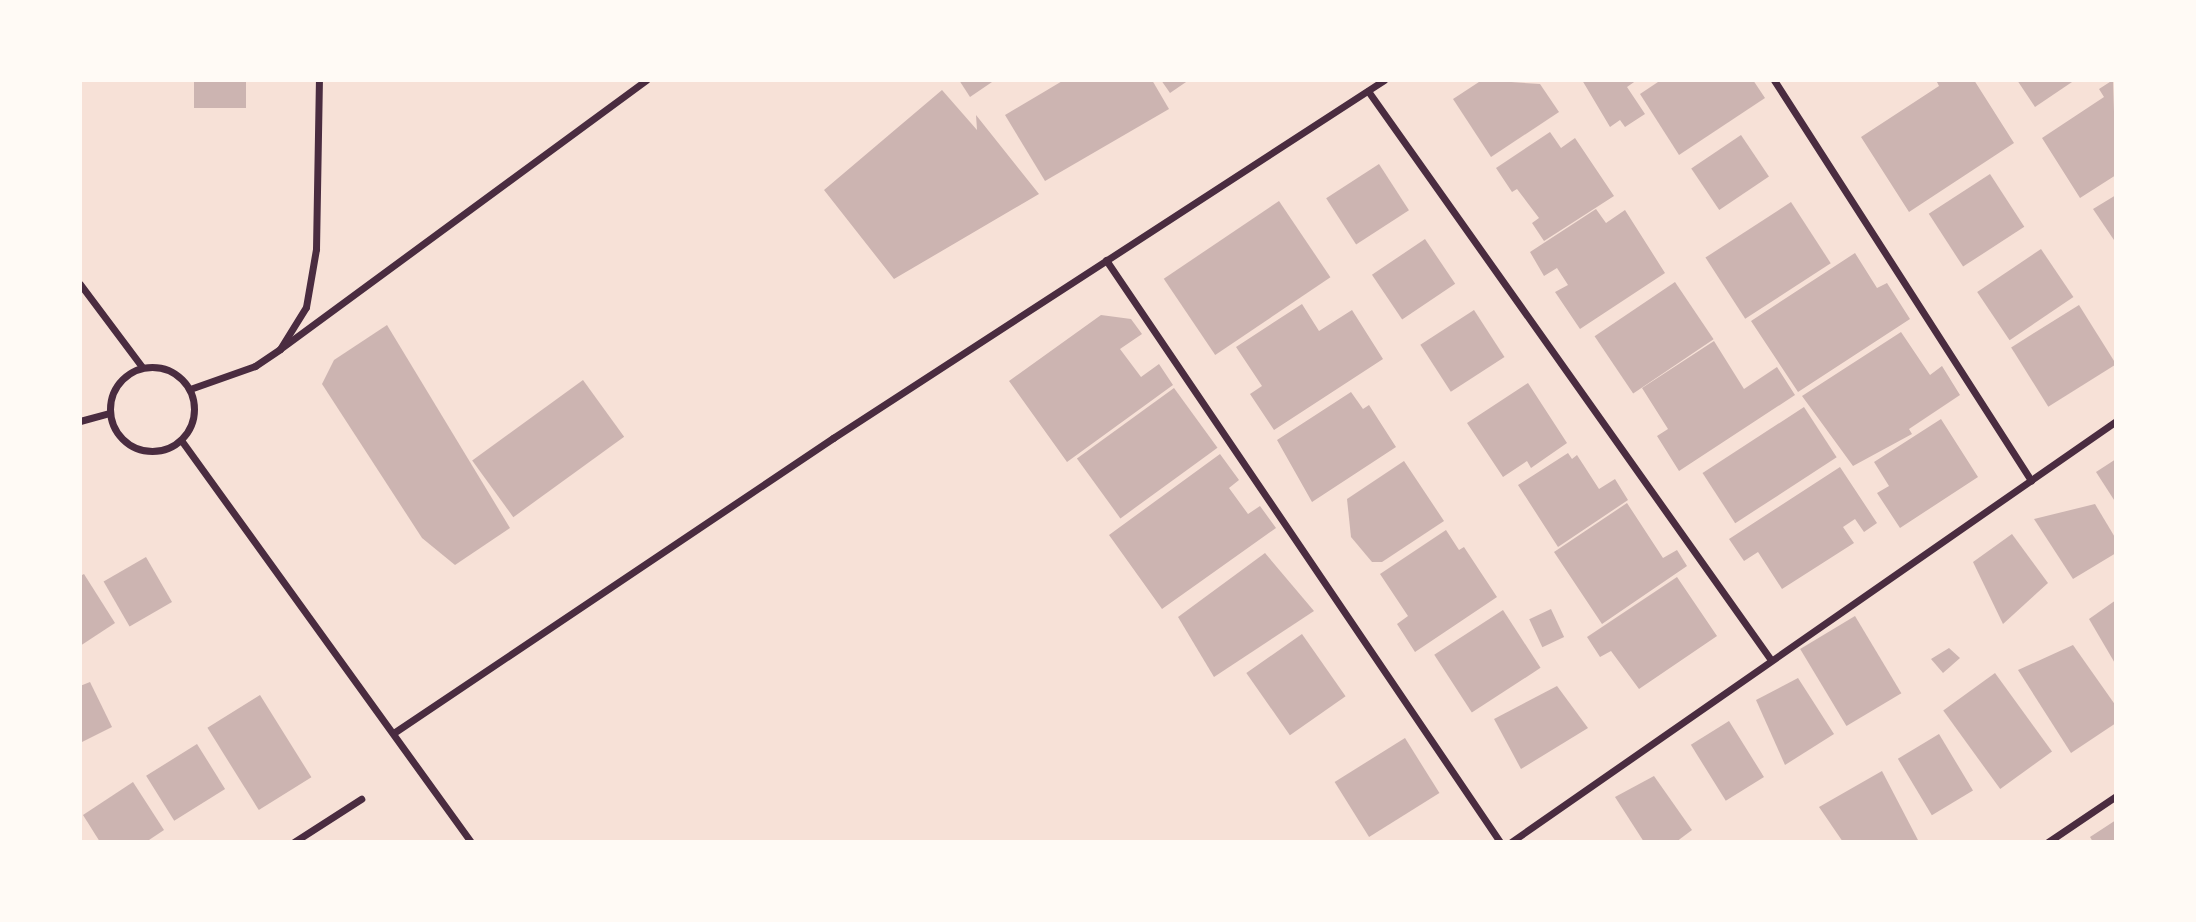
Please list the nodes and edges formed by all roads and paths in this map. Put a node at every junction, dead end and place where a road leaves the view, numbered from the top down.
1 (319, 80) edge
2 (646, 80) edge
3 (1384, 80) edge
4 (1774, 80) edge
5 (1368, 91) junction
6 (1106, 260) junction
7 (80, 284) edge
8 (280, 349) junction
9 (142, 367) junction
10 (190, 388) junction
11 (109, 413) junction
12 (80, 421) edge
13 (2116, 422) edge
14 (181, 440) junction
15 (2031, 481) junction
16 (1771, 660) junction
17 (395, 732) junction
18 (2116, 796) edge
19 (361, 799) dead end
20 (294, 842) edge
21 (471, 842) edge
22 (1500, 842) edge
23 (1511, 842) edge
24 (2048, 842) edge

1 - 8 street
2 - 8 street
3 - 5 street
4 - 15 street
5 - 6 street
5 - 16 street
6 - 17 street
6 - 22 street
7 - 9 street
8 - 10 street
9 - 10 street
9 - 11 street
10 - 14 street
11 - 12 street
11 - 14 street
13 - 15 street
14 - 17 street
15 - 16 street
16 - 23 street
17 - 21 street
18 - 24 street
19 - 20 street

